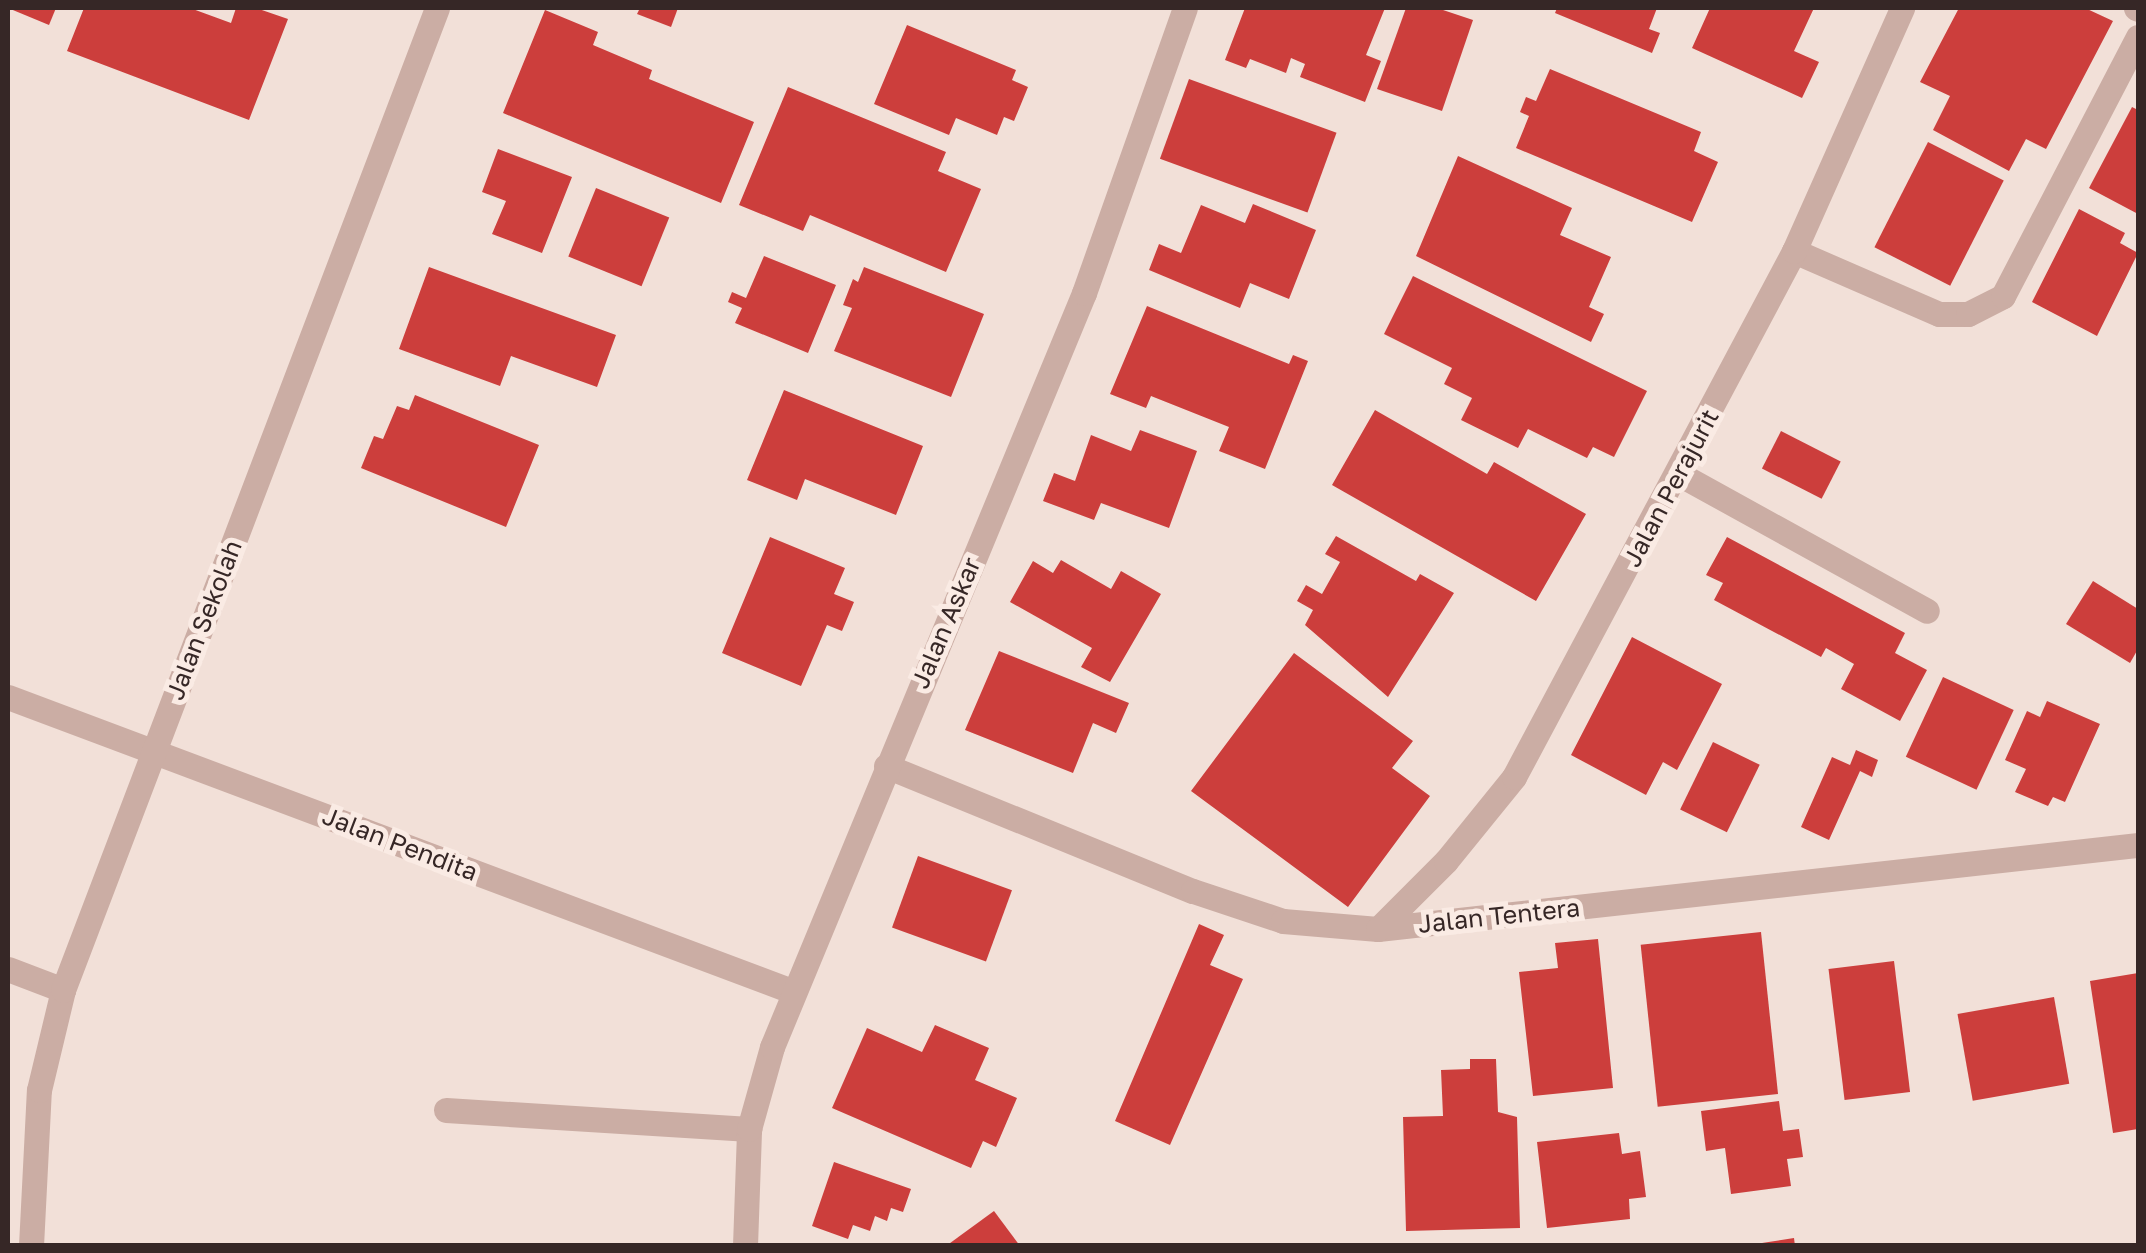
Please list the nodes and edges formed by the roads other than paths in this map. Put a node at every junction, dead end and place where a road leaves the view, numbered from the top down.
1 (437, 8) edge
2 (1185, 8) edge
3 (1902, 8) edge
4 (2138, 37) edge
5 (1794, 251) junction
6 (1680, 474) junction
7 (1927, 611) dead end
8 (8, 697) edge
9 (154, 752) junction
10 (886, 766) junction
11 (2138, 845) edge
12 (1378, 929) junction
13 (8, 969) edge
14 (63, 990) junction
15 (792, 991) junction
16 (446, 1110) dead end
17 (749, 1129) junction
18 (23, 1229) edge
19 (744, 1246) edge

1 - 9 street, Jalan Sekolah
2 - 10 street, Jalan Askar
3 - 5 street, Jalan Perajurit
4 - 5 street
5 - 6 street, Jalan Perajurit
6 - 7 street
6 - 12 street, Jalan Perajurit
8 - 9 street, Jalan Pendita
9 - 14 street, Jalan Sekolah
9 - 15 street, Jalan Pendita
10 - 12 street, Jalan Tentera
10 - 15 street, Jalan Askar
11 - 12 street, Jalan Tentera
13 - 14 street
14 - 18 street, Jalan Sekolah
15 - 17 street, Jalan Askar
16 - 17 street
17 - 19 street, Jalan Askar

